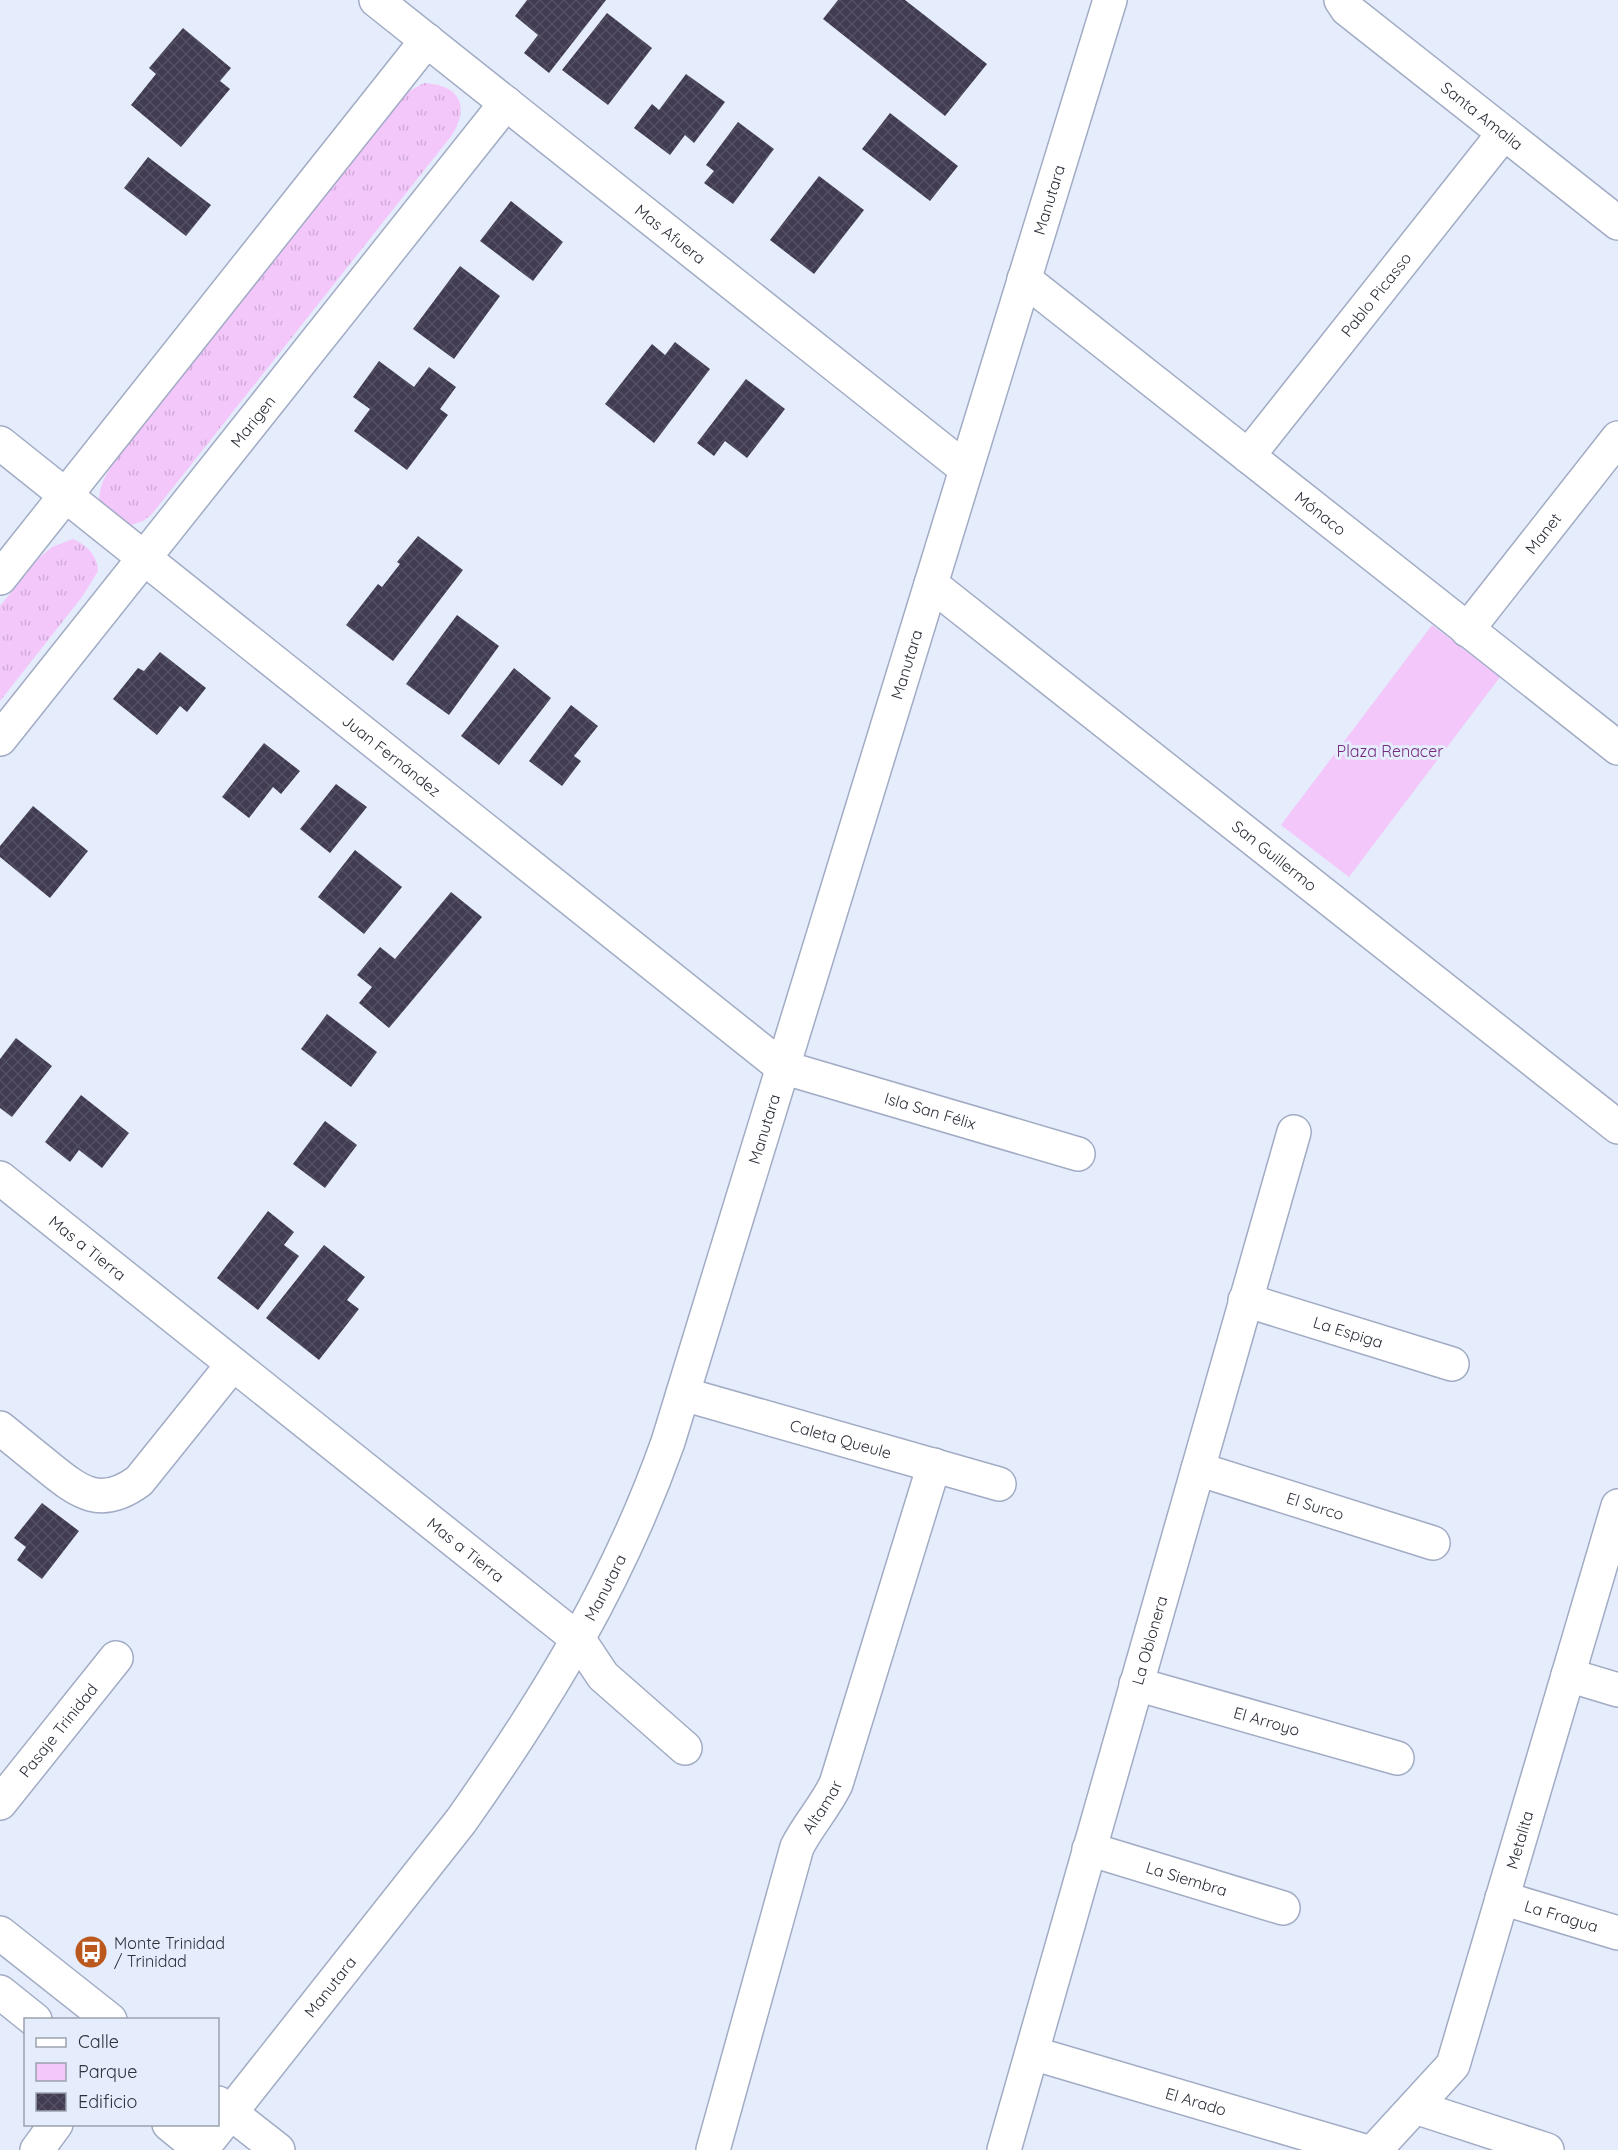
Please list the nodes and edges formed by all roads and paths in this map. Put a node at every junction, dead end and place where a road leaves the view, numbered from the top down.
1 (376, 0) edge
2 (1110, 0) edge
3 (1336, 3) edge
4 (427, 40) junction
5 (506, 104) junction
6 (1504, 133) junction
7 (1618, 223) edge
8 (1024, 279) junction
9 (1618, 438) edge
10 (0, 443) edge
11 (1248, 456) junction
12 (966, 469) junction
13 (65, 495) junction
14 (144, 558) junction
15 (0, 578) edge
16 (931, 584) junction
17 (1467, 630) junction
18 (0, 739) edge
19 (1618, 748) edge
20 (782, 1067) junction
21 (1618, 1128) edge
22 (1294, 1132) dead end
23 (1078, 1154) dead end
24 (0, 1178) edge
25 (1245, 1300) junction
26 (233, 1364) junction
27 (1452, 1364) dead end
28 (683, 1394) junction
29 (0, 1428) edge
30 (934, 1465) junction
31 (1198, 1469) junction
32 (999, 1484) dead end
33 (1618, 1506) edge
34 (1433, 1543) dead end
35 (579, 1640) junction
36 (116, 1658) dead end
37 (1568, 1675) junction
38 (1136, 1684) junction
39 (1618, 1690) edge
40 (685, 1748) dead end
41 (1397, 1758) dead end
42 (0, 1803) edge
43 (1089, 1849) junction
44 (1502, 1898) junction
45 (1283, 1908) dead end
46 (0, 1933) edge
47 (1618, 1933) edge
48 (0, 1992) edge
49 (34, 2018) edge
50 (109, 2018) edge
51 (1032, 2053) junction
52 (1415, 2107) junction
53 (224, 2108) edge
54 (55, 2126) edge
55 (171, 2126) edge
56 (214, 2126) edge
57 (37, 2150) edge
58 (201, 2150) edge
59 (278, 2150) edge
60 (713, 2150) edge
61 (1004, 2150) edge
62 (1361, 2150) edge
63 (1375, 2150) edge
64 (1547, 2150) edge

1 - 4 street, Mas Afuera
2 - 8 street, Manutara
3 - 6 street, Santa Amalia
4 - 5 street, Mas Afuera
4 - 13 street
5 - 12 street, Mas Afuera
5 - 14 street, Marigen
6 - 7 street, Santa Amalia
6 - 11 street, Pablo Picasso
8 - 11 street, Mónaco
8 - 12 street, Manutara
9 - 17 street, Manet
10 - 13 street, Juan Fernández
11 - 17 street, Mónaco
12 - 16 street, Manutara
13 - 14 street, Juan Fernández
13 - 15 street
14 - 18 street, Marigen
14 - 20 street, Juan Fernández
16 - 20 street, Manutara
16 - 21 street, San Guillermo
17 - 19 street, Mónaco
20 - 23 street, Isla San Félix
20 - 28 street, Manutara
22 - 25 street, La Oblonera
24 - 26 street, Mas a Tierra
25 - 27 street, La Espiga
25 - 31 street, La Oblonera
26 - 29 street
26 - 35 street, Mas a Tierra
28 - 30 street, Caleta Queule
28 - 35 street, Manutara
30 - 32 street, Caleta Queule
30 - 60 street, Altamar
31 - 34 street, El Surco
31 - 38 street, La Oblonera
33 - 37 street, Metalita
35 - 40 street, Mas a Tierra
35 - 53 street, Manutara
36 - 42 street, Pasaje Trinidad
37 - 39 street
37 - 44 street, Metalita
38 - 41 street, El Arroyo
38 - 43 street, La Oblonera
43 - 45 street, La Siembra
43 - 51 street, La Oblonera
44 - 47 street, La Fragua
44 - 52 street, Metalita
46 - 50 street
48 - 49 street
51 - 61 street, La Oblonera
51 - 62 street, El Arado
52 - 63 street, Metalita
52 - 64 street
53 - 59 street
54 - 57 street
55 - 58 street
56 - 58 street, Manutara

